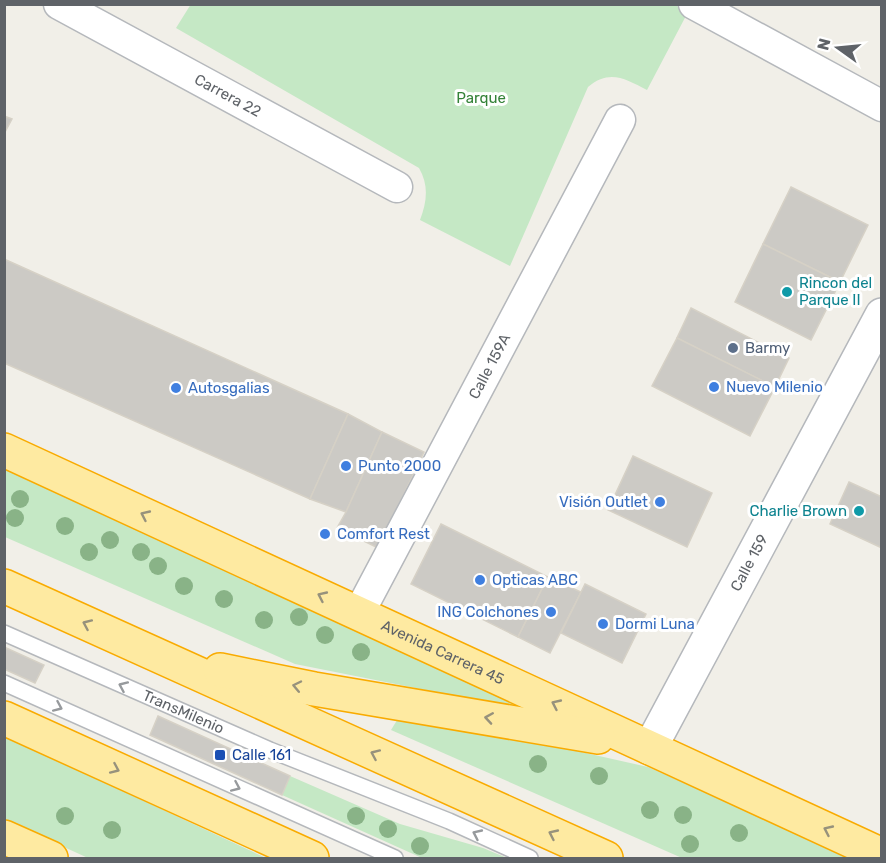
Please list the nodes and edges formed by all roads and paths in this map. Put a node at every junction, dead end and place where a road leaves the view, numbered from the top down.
1 (59, 4) edge
2 (694, 4) edge
3 (882, 106) edge
4 (620, 120) dead end
5 (397, 187) dead end
6 (882, 315) edge
7 (4, 450) edge
8 (4, 586) edge
9 (359, 613) junction
10 (4, 633) edge
11 (159, 657) junction
12 (4, 683) edge
13 (4, 718) edge
14 (650, 748) junction
15 (4, 837) edge
16 (882, 855) edge
17 (51, 858) edge
18 (312, 858) edge
19 (395, 858) edge
20 (530, 858) edge
21 (606, 858) edge

1 - 5 street, Carrera 22
2 - 3 street
4 - 9 street, Calle 159A
6 - 14 street, Calle 159
9 -> 7 highway, Avenida Carrera 45
11 -> 8 highway
14 -> 9 highway, Avenida Carrera 45
20 -> 10 lane, TransMilenio
14 -> 11 highway
21 -> 11 highway
12 -> 19 lane
13 -> 18 highway
16 -> 14 highway, Avenida Carrera 45
15 - 17 highway

